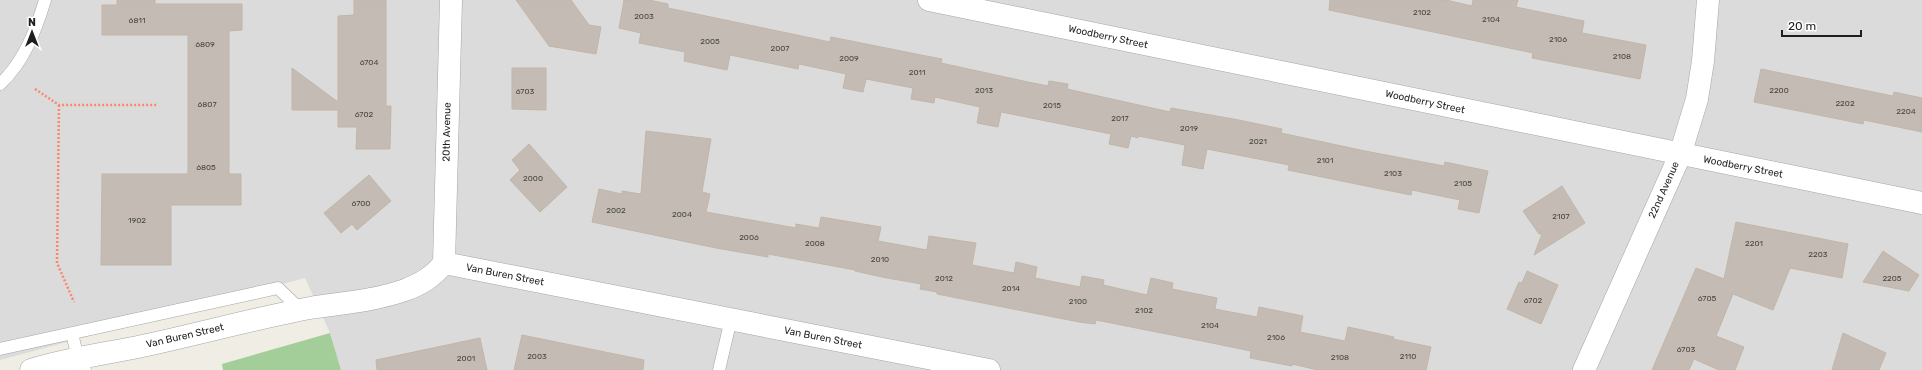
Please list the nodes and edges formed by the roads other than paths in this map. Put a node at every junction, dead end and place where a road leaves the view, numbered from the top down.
1 (45, 0) edge
2 (451, 0) edge
3 (929, 0) edge
4 (1708, 0) edge
5 (0, 84) edge
6 (1680, 155) junction
7 (1922, 203) edge
8 (444, 263) junction
9 (301, 310) junction
10 (731, 320) junction
11 (72, 333) junction
12 (0, 349) edge
13 (81, 364) edge
14 (31, 370) edge
15 (719, 370) edge
16 (989, 370) edge
17 (1584, 370) edge

1 - 5 lane
2 - 8 street, 20th Avenue
3 - 6 street, Woodberry Street
4 - 6 street, 22nd Avenue
6 - 7 street, Woodberry Street
6 - 17 street, 22nd Avenue
8 - 9 street, Van Buren Street
8 - 10 street, Van Buren Street
9 - 11 lane
9 - 13 street, Van Buren Street
10 - 15 lane
10 - 16 street, Van Buren Street
11 - 12 lane
11 - 13 lane
13 - 14 street, Van Buren Street

